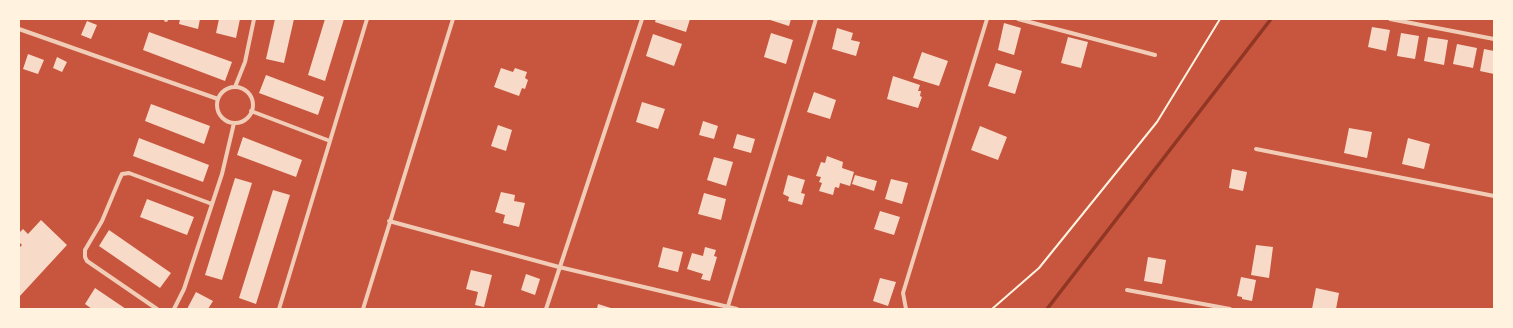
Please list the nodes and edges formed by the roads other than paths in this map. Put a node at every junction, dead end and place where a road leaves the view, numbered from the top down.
1 (254, 19) edge
2 (367, 19) edge
3 (453, 19) edge
4 (642, 19) edge
5 (816, 19) edge
6 (986, 19) edge
7 (1018, 19) edge
8 (1390, 19) edge
9 (19, 29) edge
10 (1494, 39) edge
11 (1155, 55) dead end
12 (235, 87) junction
13 (218, 99) junction
14 (251, 111) junction
15 (234, 123) junction
16 (330, 141) junction
17 (1256, 149) dead end
18 (1494, 196) edge
19 (212, 204) junction
20 (389, 221) junction
21 (559, 267) junction
22 (1127, 290) dead end
23 (728, 306) junction
24 (157, 309) edge
25 (174, 309) edge
26 (279, 309) edge
27 (363, 309) edge
28 (546, 309) edge
29 (736, 309) edge
30 (906, 309) edge
31 (1230, 309) edge

1 - 12 street
2 - 16 street
3 - 20 street
4 - 21 street
5 - 23 street
6 - 30 street
7 - 11 street
8 - 10 street
9 - 13 street
12 - 13 street
12 - 14 street
13 - 15 street
14 - 15 street
14 - 16 street
15 - 19 street
16 - 26 street
17 - 18 street
19 - 24 street
19 - 25 street
20 - 21 street
20 - 27 street
21 - 23 street
21 - 28 street
22 - 31 street
23 - 29 street

